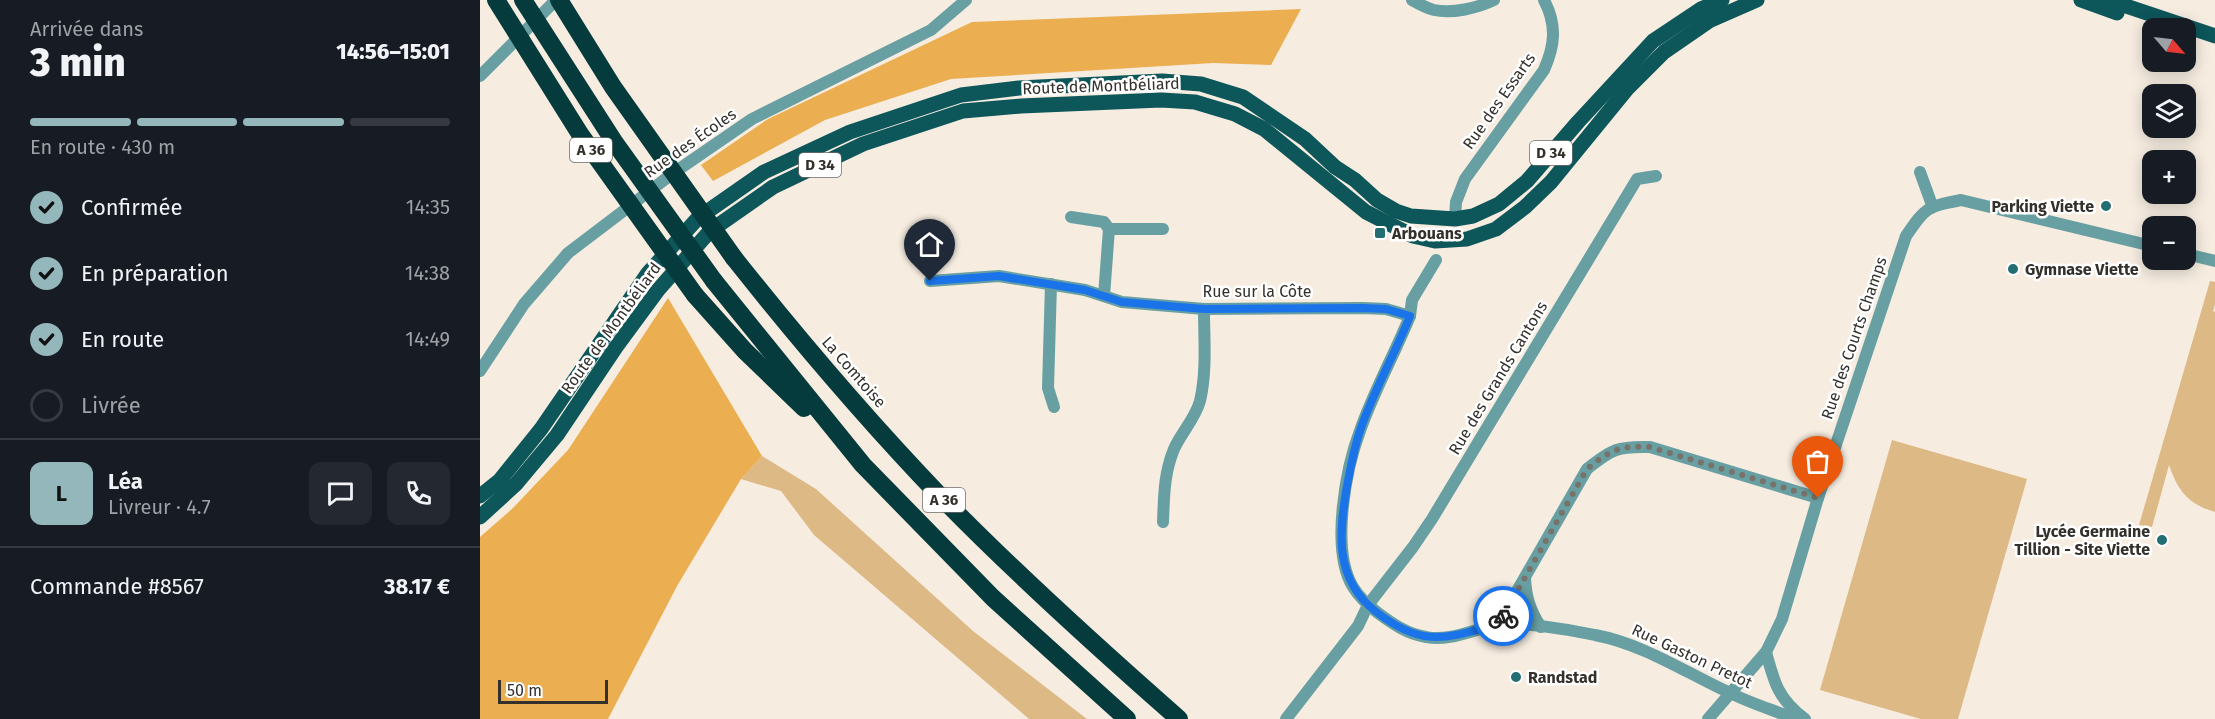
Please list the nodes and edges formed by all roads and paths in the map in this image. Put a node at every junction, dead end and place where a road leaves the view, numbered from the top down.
1 (496, 0) edge
2 (523, 0) edge
3 (558, 0) edge
4 (966, 0) edge
5 (1412, 0) edge
6 (1494, 0) edge
7 (1544, 0) edge
8 (1722, 0) edge
9 (1757, 0) edge
10 (2080, 0) edge
11 (2108, 0) edge
12 (2142, 21) edge
13 (2215, 36) edge
14 (2196, 39) edge
15 (2215, 46) edge
16 (480, 76) edge
17 (1920, 172) dead end
18 (1656, 176) dead end
19 (1932, 205) junction
20 (1071, 217) dead end
21 (1455, 219) junction
22 (1109, 229) junction
23 (1163, 229) dead end
24 (2142, 244) edge
25 (2196, 256) edge
26 (1436, 260) dead end
27 (2215, 261) edge
28 (930, 281) dead end
29 (1051, 284) junction
30 (1104, 296) junction
31 (1204, 309) junction
32 (1410, 316) junction
33 (480, 371) edge
34 (1054, 407) dead end
35 (851, 453) junction
36 (480, 496) edge
37 (1818, 498) junction
38 (480, 517) edge
39 (1163, 522) dead end
40 (1525, 578) junction
41 (1368, 605) junction
42 (1498, 624) junction
43 (1541, 627) junction
44 (1766, 652) junction
45 (1731, 694) junction
46 (1127, 719) edge
47 (1179, 719) edge
48 (1286, 719) edge
49 (1708, 719) edge
50 (1795, 719) edge
51 (1805, 719) edge

1 - 35 highway, A 36, bridge
2 - 35 highway, A 36, bridge
3 - 16 street
3 - 47 highway, La Comtoise / A 36, bridge
4 - 33 street, Rue des Écoles
5 - 6 street
7 - 21 street, Rue des Essarts
8 - 21 main road, Route de Montbéliard / D 34
9 - 38 main road, Route de Montbéliard / D 34
10 - 12 main road
11 - 13 main road
14 - 15 main road
17 - 19 street
18 - 41 street, Rue des Grands Cantons
19 - 24 street
19 - 37 street, Rue des Courts Champs
20 - 22 street
21 - 36 main road, Route de Montbéliard / D 34
22 - 23 street
22 - 30 street
25 - 27 street
26 - 32 street
28 - 29 street, Rue sur la Côte
29 - 30 street, Rue sur la Côte
29 - 34 street
30 - 31 street, Rue sur la Côte
31 - 32 street, Rue sur la Côte
31 - 39 street
32 - 41 street
35 - 46 highway, A 36
37 - 40 street
37 - 44 street, Rue des Courts Champs
40 - 42 street
40 - 43 street
41 - 42 street, Rue Gaston Pretot
41 - 48 street, Rue des Grands Cantons
42 - 43 street, Rue Gaston Pretot
43 - 45 street, Rue Gaston Pretot
44 - 45 street, Rue des Courts Champs
44 - 51 street
45 - 49 street, Rue des Courts Champs
45 - 50 street, Rue Gaston Pretot

